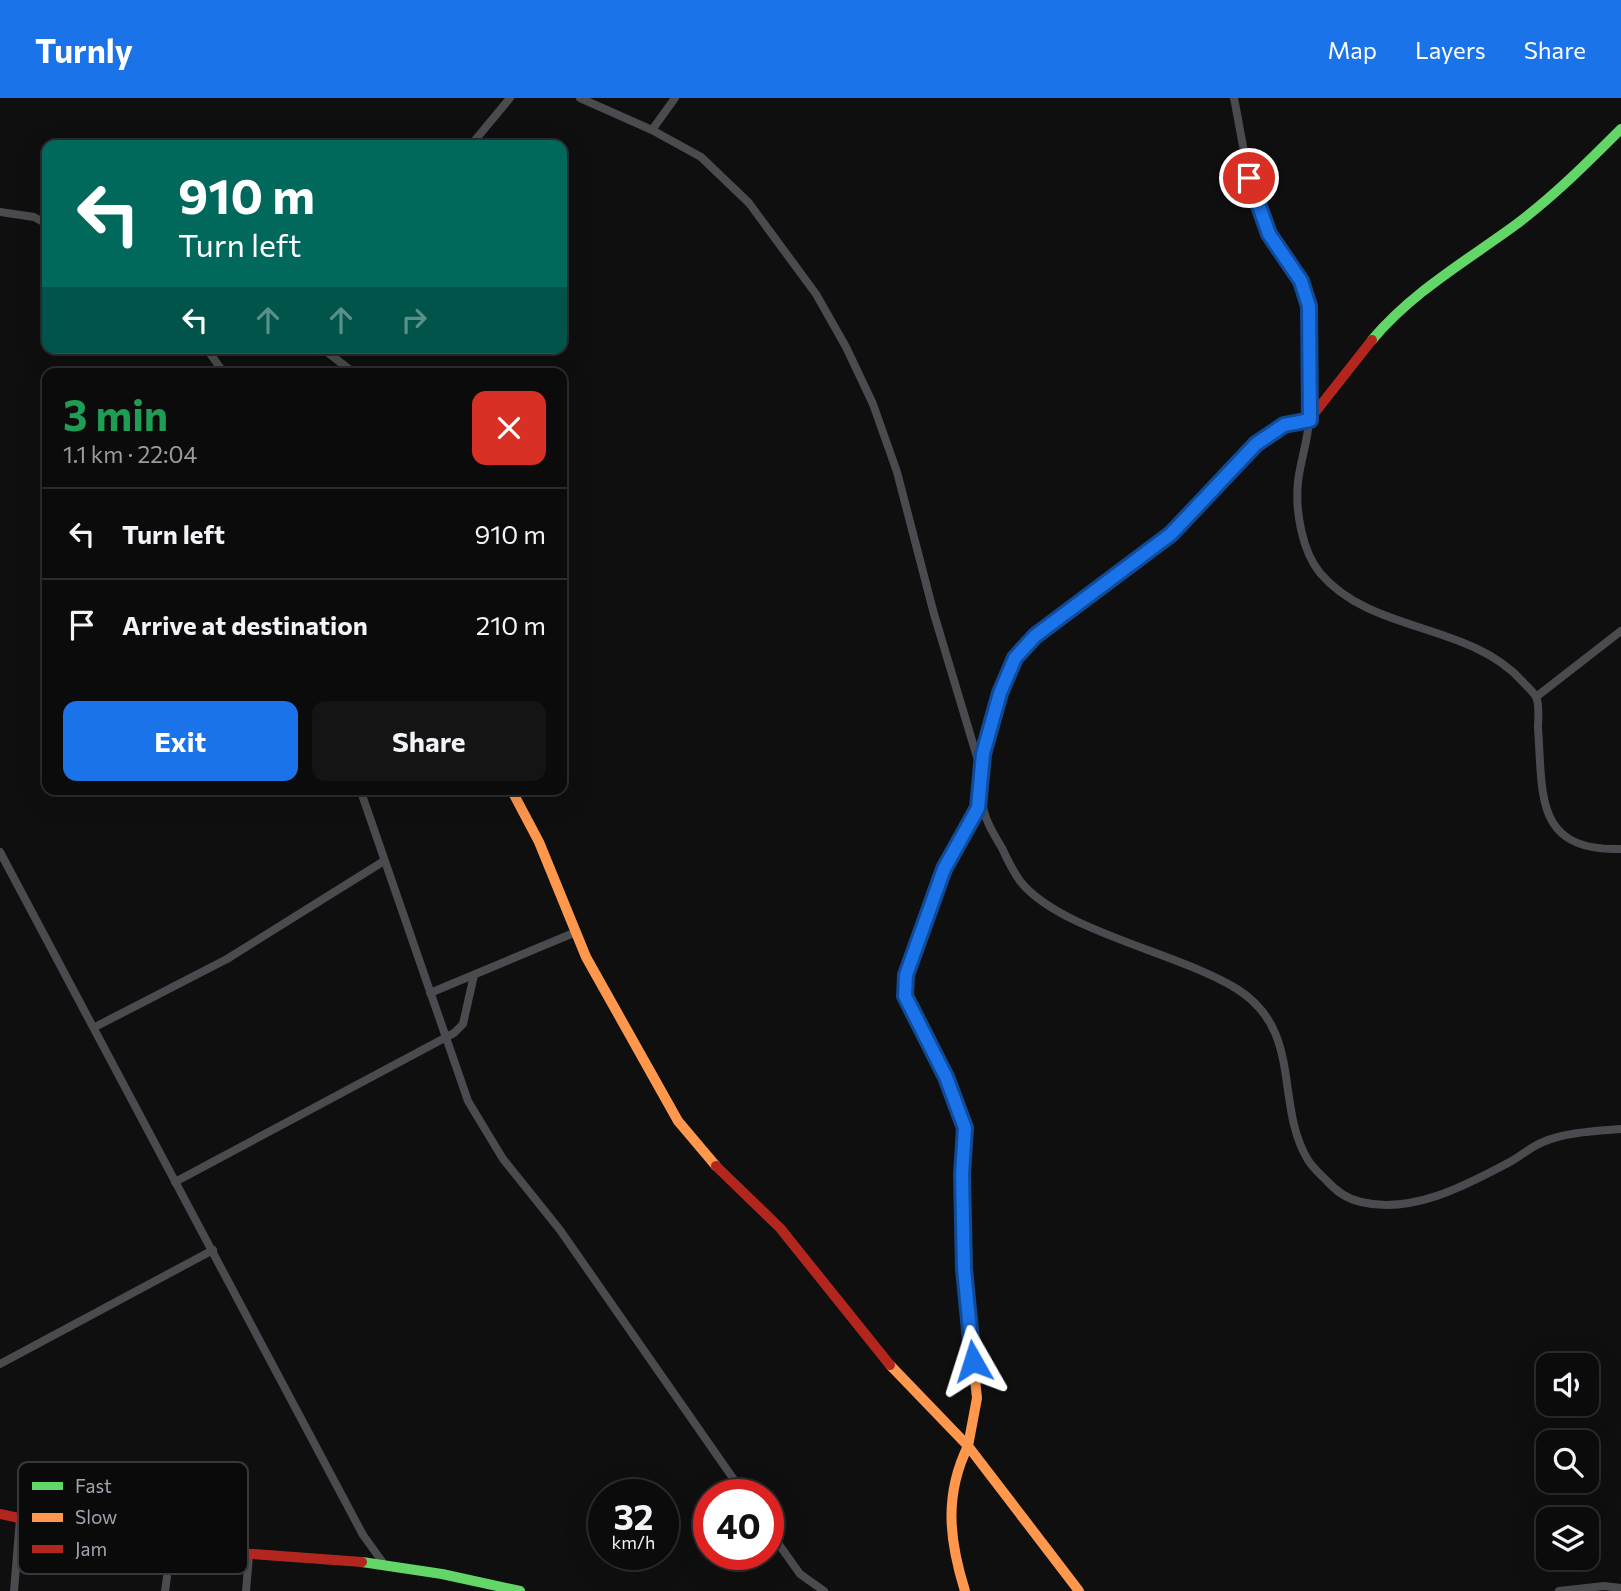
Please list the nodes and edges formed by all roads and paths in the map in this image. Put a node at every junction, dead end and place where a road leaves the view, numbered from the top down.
1 (510, 98) edge
2 (580, 98) edge
3 (675, 98) edge
4 (1234, 98) edge
5 (1621, 129) edge
6 (652, 130) junction
7 (475, 140) edge
8 (0, 212) edge
9 (42, 221) edge
10 (330, 354) edge
11 (348, 368) edge
12 (1310, 420) junction
13 (1621, 631) edge
14 (1536, 697) junction
15 (982, 773) junction
16 (981, 786) junction
17 (362, 795) edge
18 (514, 795) edge
19 (1621, 849) edge
20 (0, 852) edge
21 (384, 861) junction
22 (576, 932) junction
23 (474, 975) junction
24 (430, 993) junction
25 (95, 1027) junction
26 (444, 1038) junction
27 (1621, 1129) edge
28 (174, 1182) junction
29 (213, 1251) junction
30 (0, 1364) edge
31 (968, 1446) junction
32 (734, 1479) edge
33 (0, 1514) edge
34 (18, 1518) edge
35 (18, 1543) edge
36 (784, 1552) edge
37 (249, 1556) joint
38 (384, 1564) junction
39 (248, 1568) edge
40 (167, 1577) dead end
41 (1621, 1588) edge
42 (14, 1591) edge
43 (165, 1591) edge
44 (520, 1591) edge
45 (824, 1591) edge
46 (965, 1591) edge
47 (1079, 1591) edge
48 (1559, 1591) edge

1 - 7 street
2 - 6 street
3 - 6 street
4 - 12 street
5 - 12 street
6 - 15 street
8 - 9 street
10 - 11 street
12 - 14 street
12 - 15 street
13 - 14 street
14 - 19 street
15 - 16 street
16 - 27 street
16 - 31 street
17 - 21 street
18 - 22 street
20 - 25 street
21 - 24 street
21 - 25 street
22 - 23 street
22 - 31 street
23 - 24 street
23 - 26 street
24 - 26 street
25 - 28 street
26 - 28 street
26 - 32 street
28 - 29 street
29 - 30 street
29 - 38 street
31 - 46 street
31 - 47 street
33 - 34 street
35 - 42 street
36 - 45 street
37 - 38 street
37 - 39 street
38 - 44 street
40 - 43 street
41 - 48 street

